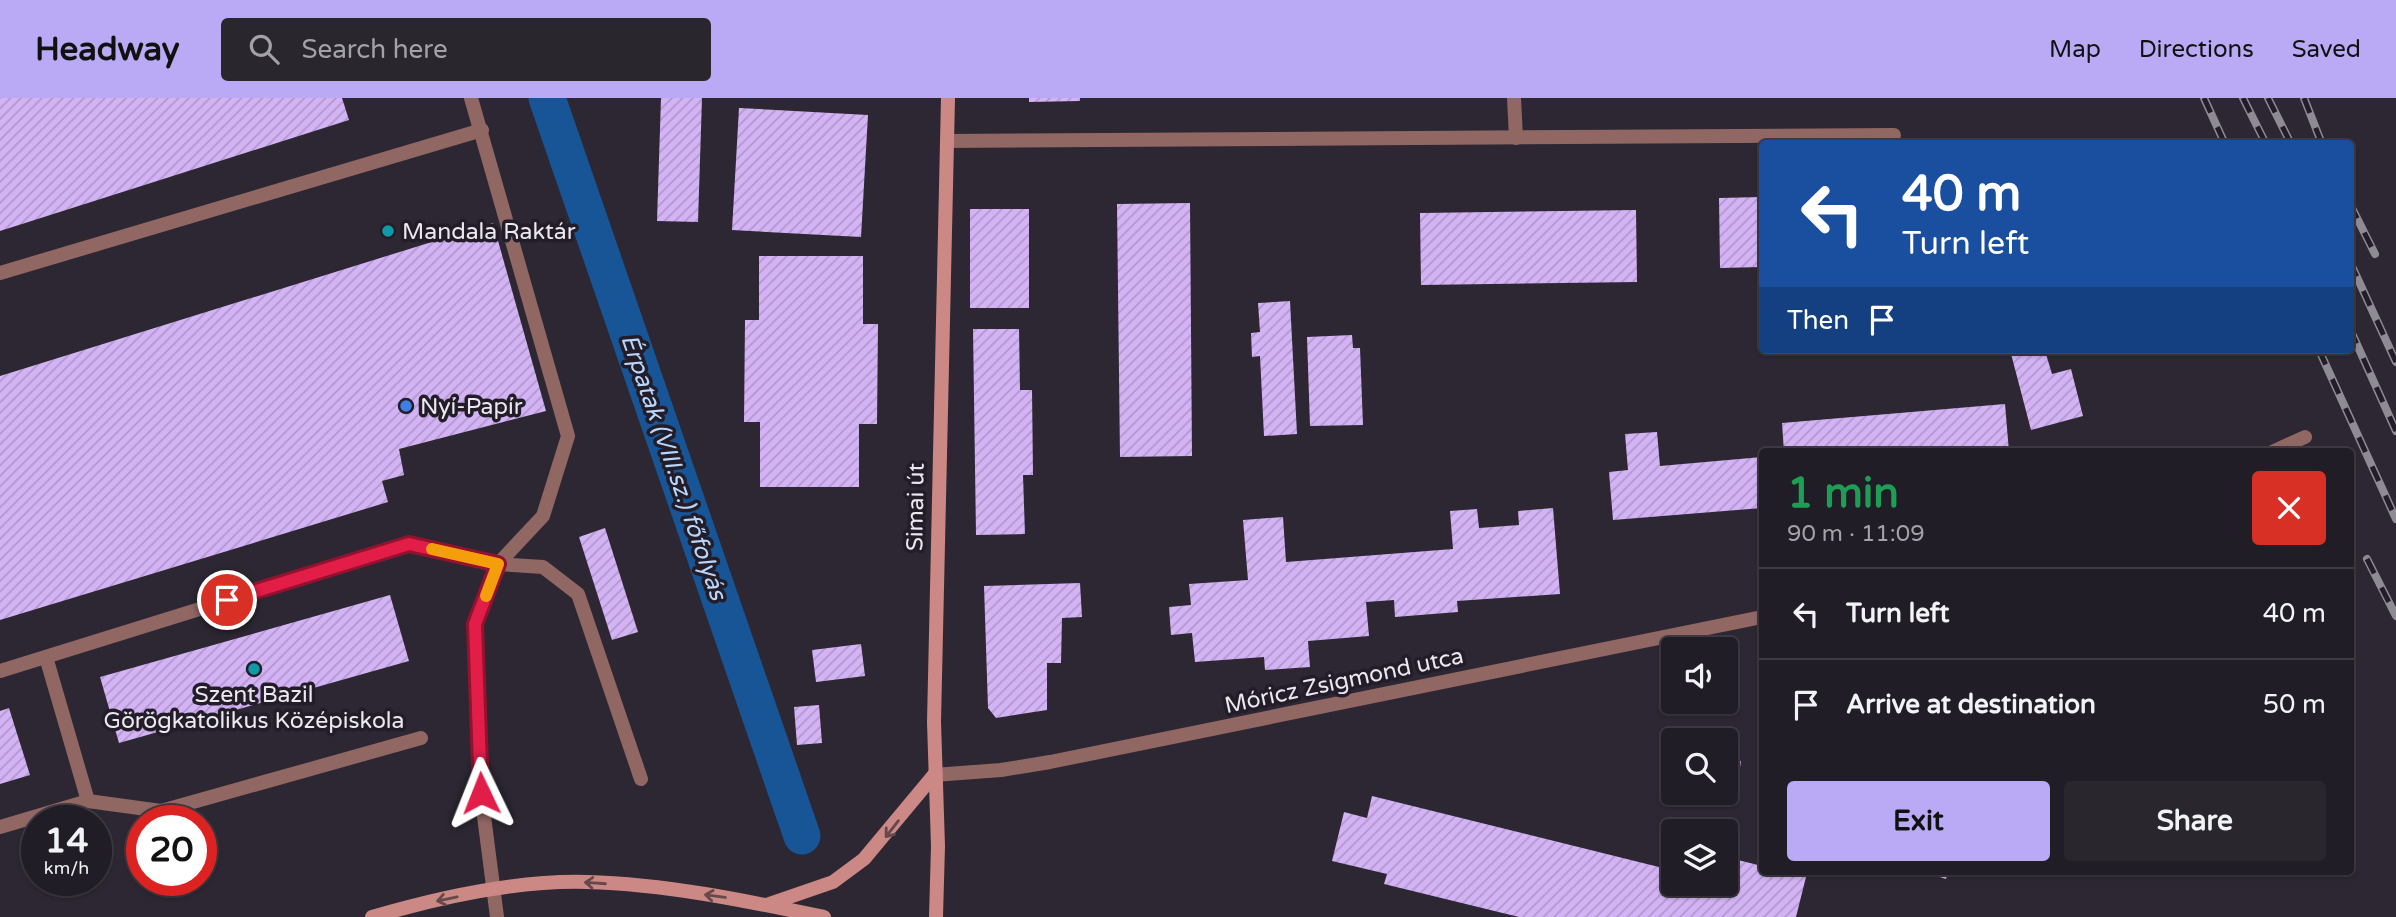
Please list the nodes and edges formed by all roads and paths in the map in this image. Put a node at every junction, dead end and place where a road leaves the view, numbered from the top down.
1 (471, 98) edge
2 (948, 98) edge
3 (1514, 98) edge
4 (482, 130) junction
5 (1894, 135) dead end
6 (1516, 138) junction
7 (947, 141) junction
8 (0, 273) edge
9 (2305, 437) dead end
10 (2281, 448) edge
11 (498, 564) junction
12 (1759, 618) edge
13 (46, 657) junction
14 (0, 671) edge
15 (421, 738) dead end
16 (934, 775) junction
17 (641, 779) dead end
18 (88, 801) junction
19 (0, 827) edge
20 (493, 889) junction
21 (766, 905) junction
22 (372, 917) edge
23 (497, 917) edge
24 (824, 917) edge
25 (936, 917) edge

1 - 4 street
2 - 7 main road, Simai út
3 - 6 street
4 - 8 street
4 - 11 street
5 - 6 street
6 - 7 street
7 - 16 main road, Simai út
9 - 10 street
11 - 13 street
11 - 17 street
11 - 20 street
12 - 16 street, Móricz Zsigmond utca
13 - 14 street
13 - 18 street
15 - 18 street
16 -> 21 main road
16 - 25 main road, Simai út
18 - 19 street
21 -> 20 main road
20 -> 22 main road
20 - 23 street
21 - 24 main road

